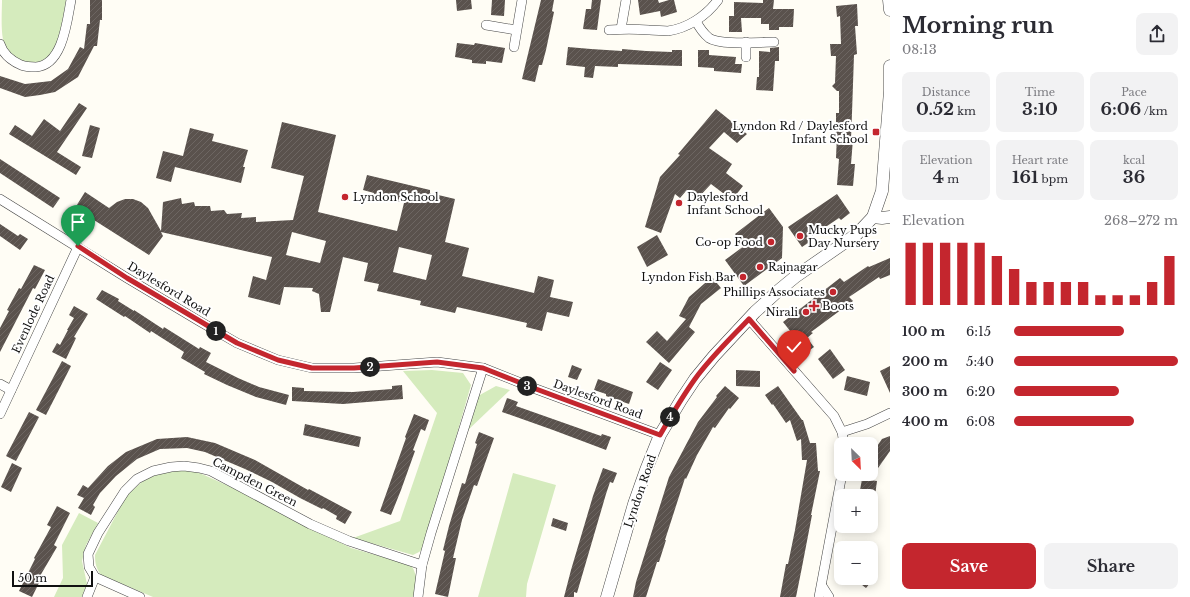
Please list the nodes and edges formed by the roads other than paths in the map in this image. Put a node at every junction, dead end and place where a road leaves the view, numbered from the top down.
1 (71, 0) edge
2 (522, 0) edge
3 (626, 0) edge
4 (718, 0) edge
5 (890, 0) edge
6 (890, 10) edge
7 (696, 21) junction
8 (486, 25) dead end
9 (621, 29) junction
10 (516, 30) junction
11 (608, 30) dead end
12 (746, 42) junction
13 (774, 42) dead end
14 (0, 44) edge
15 (514, 47) dead end
16 (746, 57) dead end
17 (890, 66) edge
18 (0, 199) edge
19 (873, 217) junction
20 (890, 217) edge
21 (78, 246) junction
22 (749, 319) junction
23 (483, 368) junction
24 (0, 384) edge
25 (11, 390) junction
26 (890, 413) edge
27 (0, 414) edge
28 (842, 432) junction
29 (660, 435) junction
30 (843, 437) edge
31 (841, 481) edge
32 (422, 564) junction
33 (95, 577) junction
34 (822, 586) junction
35 (87, 597) edge
36 (140, 597) edge
37 (418, 597) edge
38 (607, 597) edge
39 (820, 597) edge
40 (829, 597) edge

1 - 14 street
2 - 10 street
3 - 9 street
4 - 7 street
5 - 6 street
7 - 9 street
7 - 12 street
8 - 10 street
9 - 11 street
10 - 15 street
12 - 13 street
12 - 16 street
17 - 19 street, Lyndon Road
18 - 21 street, Daylesford Road
19 - 20 street
19 - 22 street, Lyndon Road
21 - 23 street, Daylesford Road
21 - 25 street, Evenlode Road
22 - 28 street
22 - 29 street, Lyndon Road
23 - 29 street, Daylesford Road
23 - 32 street
24 - 25 street
25 - 27 street, Evenlode Road
26 - 28 street
28 - 30 street
29 - 38 street, Lyndon Road
31 - 34 street
32 - 33 street, Campden Green
32 - 37 street
33 - 35 street
33 - 36 street
34 - 39 street
34 - 40 street

